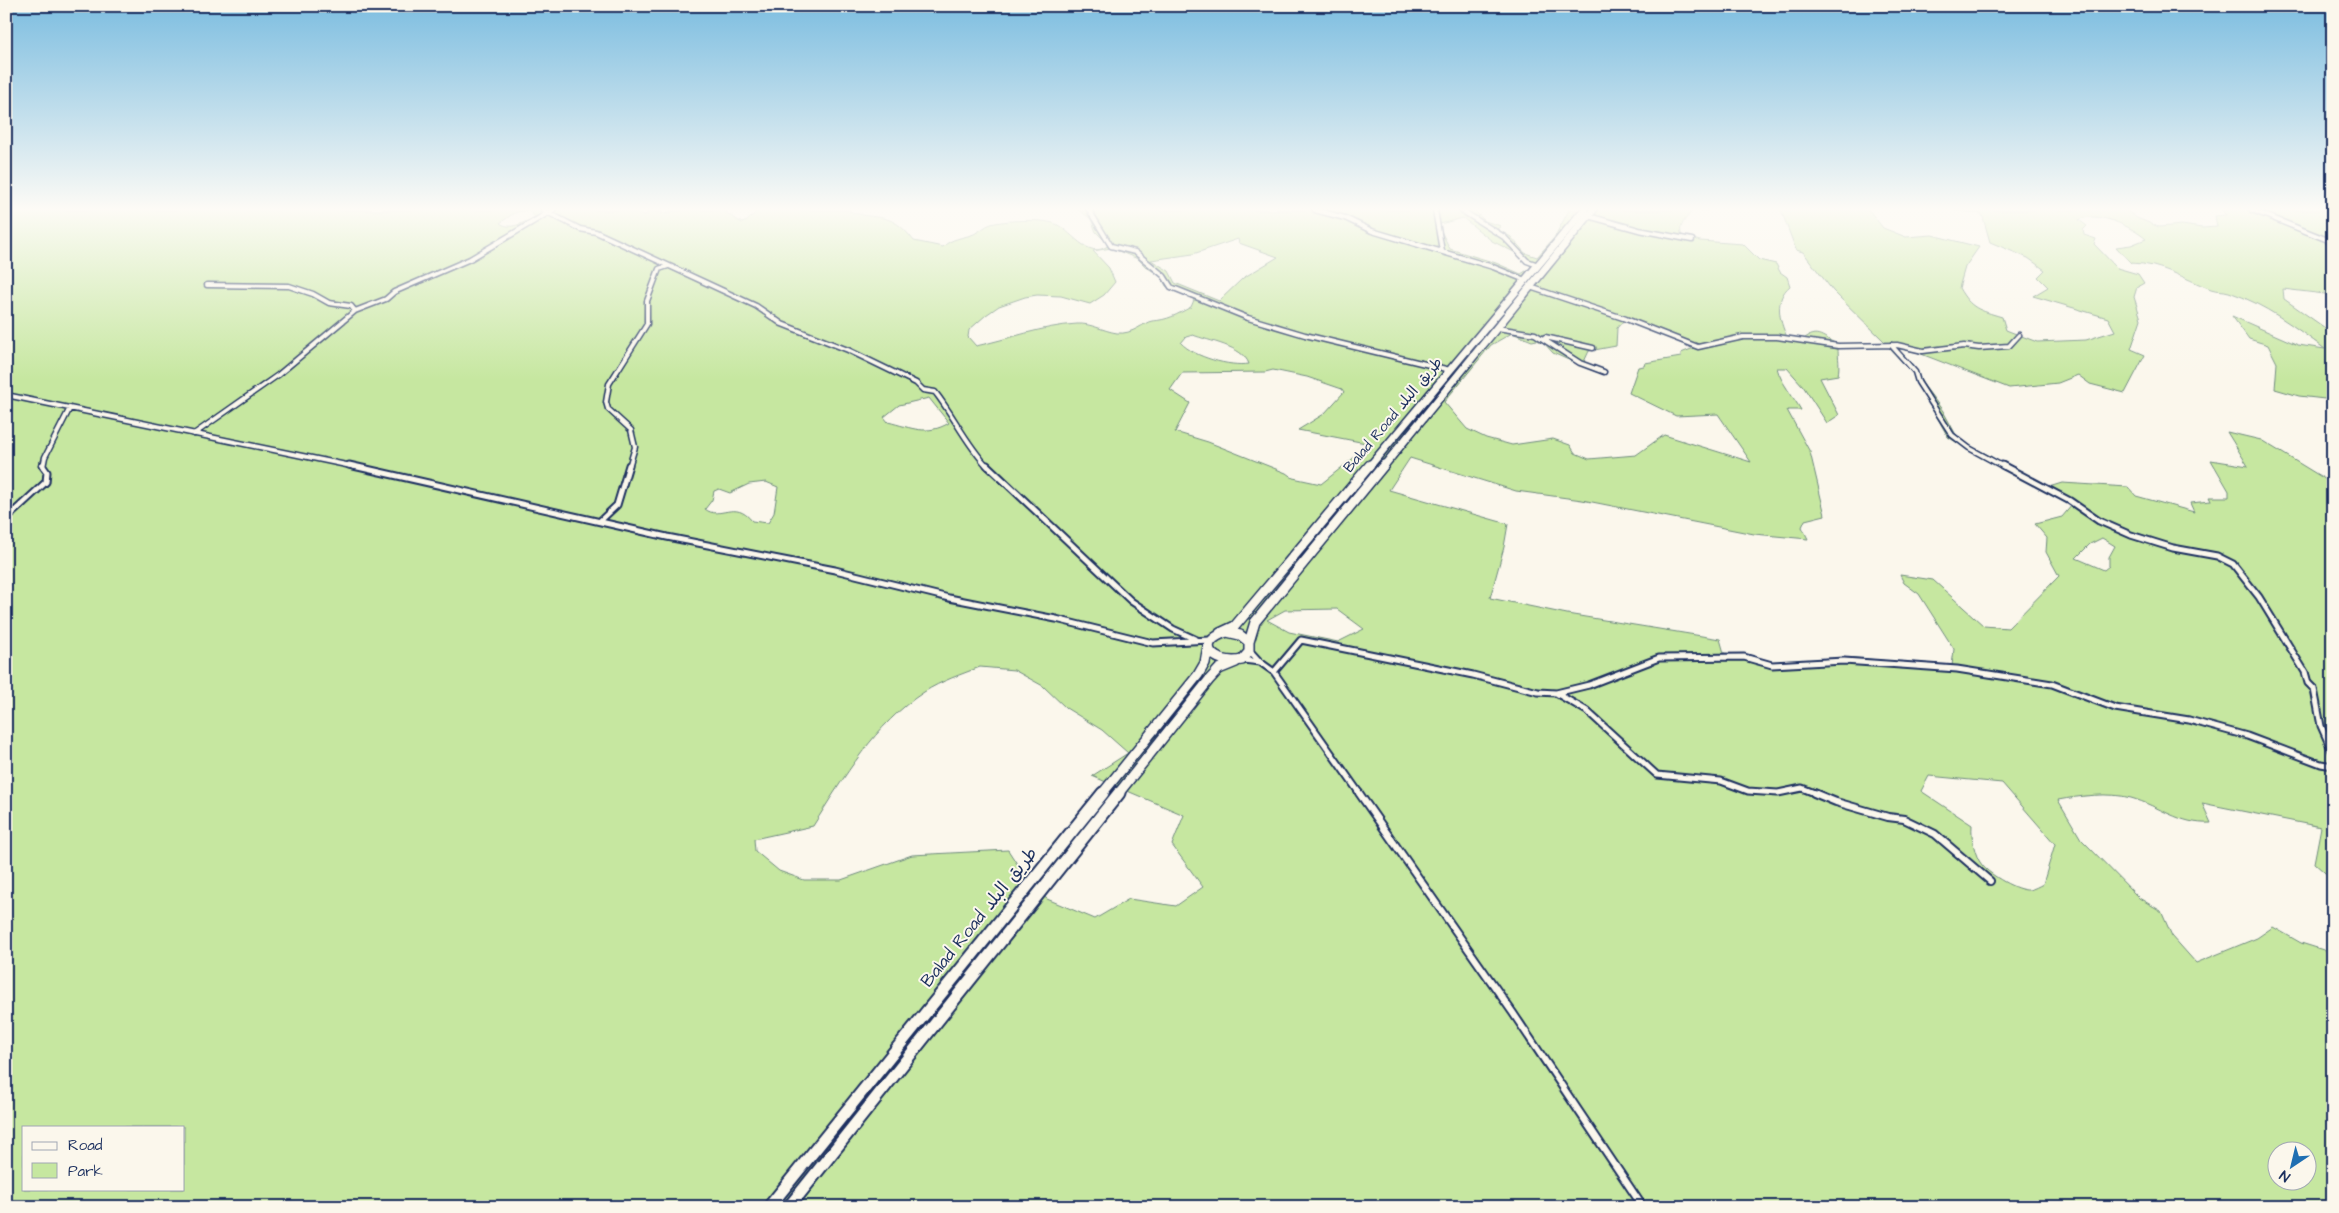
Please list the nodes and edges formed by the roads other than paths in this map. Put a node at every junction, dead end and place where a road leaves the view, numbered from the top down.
1 (454, 267) edge
2 (667, 267) edge
3 (669, 267) edge
4 (1150, 267) edge
5 (1492, 267) edge
6 (1537, 267) edge
7 (1542, 267) edge
8 (1528, 284) junction
9 (207, 285) dead end
10 (355, 311) junction
11 (1497, 328) junction
12 (1535, 334) junction
13 (2019, 335) dead end
14 (1891, 345) junction
15 (1593, 348) dead end
16 (1450, 370) junction
17 (1604, 372) dead end
18 (6, 395) edge
19 (70, 408) junction
20 (194, 434) junction
21 (6, 519) edge
22 (600, 522) junction
23 (1220, 633) junction
24 (1197, 640) junction
25 (1209, 643) junction
26 (1249, 646) junction
27 (1239, 661) junction
28 (1260, 662) junction
29 (1274, 672) junction
30 (1556, 693) junction
31 (2333, 753) edge
32 (2333, 766) edge
33 (1990, 881) dead end
34 (768, 1207) edge
35 (789, 1207) edge
36 (1644, 1207) edge

1 - 10 street
2 - 22 street
3 - 24 street
4 - 16 street
5 - 8 street
6 - 8 highway, Balad Road طريق البلد
7 - 8 highway, Balad Road طريق البلد
8 - 11 highway, Balad Road طريق البلد
8 - 14 street
8 - 16 highway, Balad Road طريق البلد
9 - 10 street
10 - 20 street
11 - 12 street
11 - 26 highway, Balad Road طريق البلد
12 - 15 street
12 - 17 street
13 - 14 street
14 - 31 street
16 - 23 highway, Balad Road طريق البلد
18 - 19 street
19 - 20 street
19 - 21 street
20 - 22 street
22 - 24 street
23 - 25 highway
23 - 26 highway
24 - 25 street
25 - 27 highway
25 - 34 highway, Balad Road طريق البلد
26 - 27 highway
26 - 28 street
27 - 28 street
27 - 35 highway, Balad Road طريق البلد
28 - 29 street
29 - 30 street
29 - 36 street
30 - 32 street
30 - 33 street

